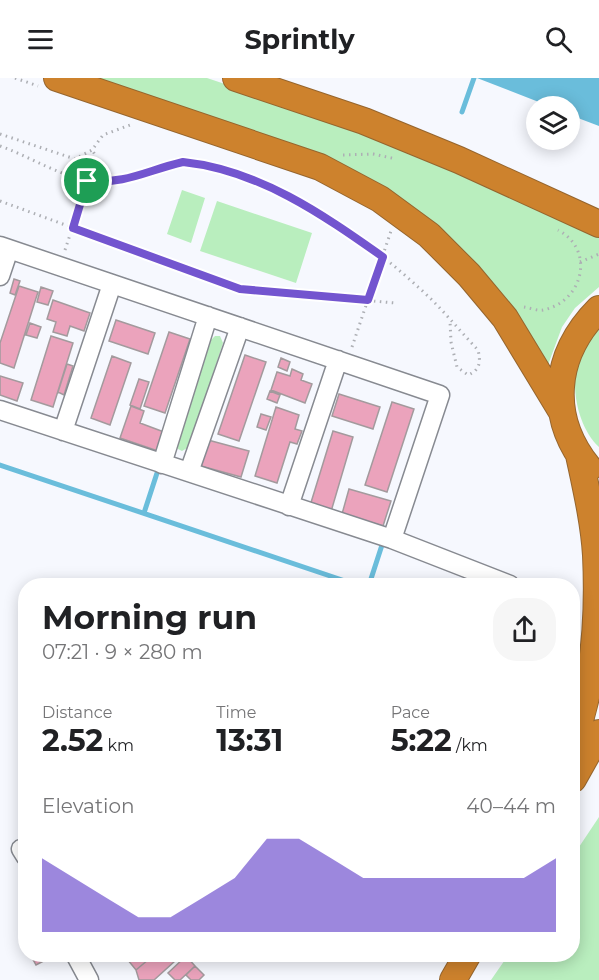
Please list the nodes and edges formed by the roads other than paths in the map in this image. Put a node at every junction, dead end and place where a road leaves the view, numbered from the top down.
1 (236, 78) edge
2 (52, 84) edge
3 (599, 224) edge
4 (4, 248) edge
5 (0, 276) edge
6 (111, 284) junction
7 (599, 309) edge
8 (208, 316) junction
9 (240, 327) junction
10 (344, 356) junction
11 (0, 410) edge
12 (562, 412) junction
13 (63, 431) junction
14 (579, 455) junction
15 (162, 464) junction
16 (189, 472) junction
17 (599, 477) edge
18 (290, 506) junction
19 (392, 539) junction
20 (492, 578) edge
21 (580, 698) edge
22 (583, 713) junction
23 (580, 722) edge
24 (599, 733) edge
25 (580, 767) edge
26 (79, 962) edge
27 (463, 962) edge
28 (89, 980) edge
29 (453, 980) edge

1 - 3 highway
2 - 12 highway
4 - 5 street
4 - 6 street
6 - 8 street
6 - 13 street
7 - 12 highway
8 - 9 street
8 - 15 street
9 - 10 street
9 - 16 street
10 - 18 street
10 - 19 street
11 - 13 street
12 - 14 highway
13 - 15 street
14 - 17 highway
14 - 22 highway
15 - 16 street
16 - 18 street
18 - 19 street
19 - 20 street
21 - 22 street
22 - 23 highway
24 - 25 highway
26 - 28 street
27 - 29 highway

